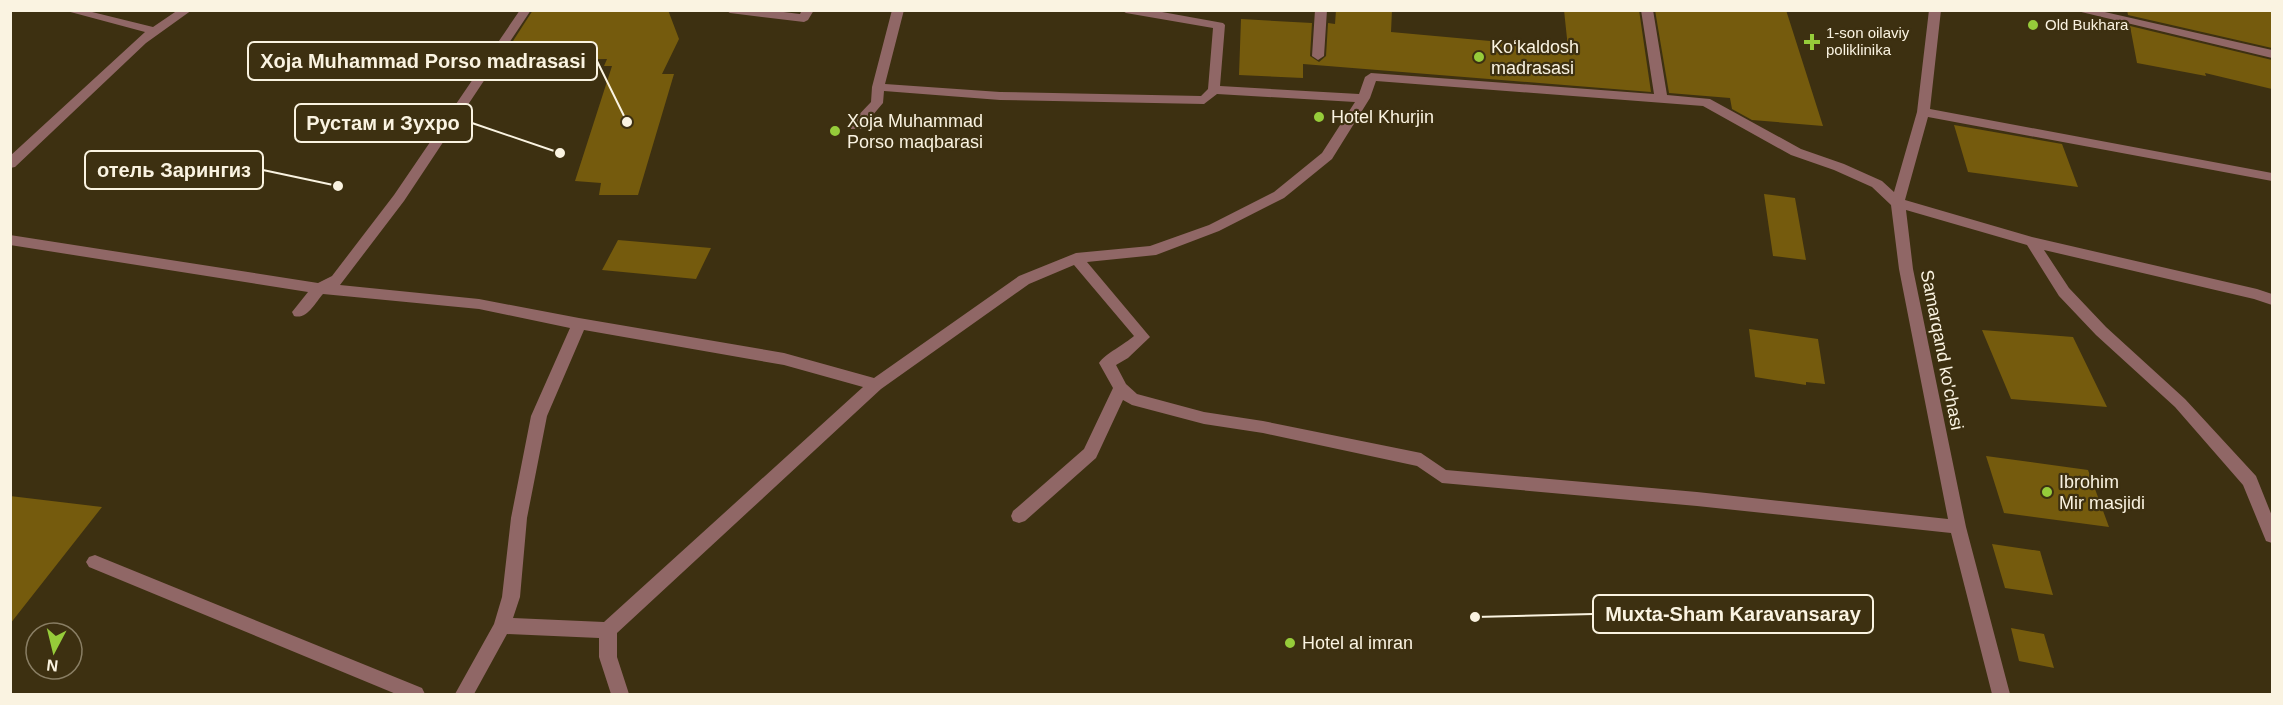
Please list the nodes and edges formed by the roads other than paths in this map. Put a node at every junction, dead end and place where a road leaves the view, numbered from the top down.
1 (68, 10) edge
2 (187, 10) edge
3 (526, 10) edge
4 (730, 10) edge
5 (808, 10) edge
6 (898, 10) edge
7 (1126, 10) edge
8 (1321, 10) edge
9 (1647, 10) edge
10 (1935, 10) edge
11 (2078, 10) edge
12 (154, 31) junction
13 (2272, 54) edge
14 (1318, 56) dead end
15 (878, 87) junction
16 (1214, 90) junction
17 (1364, 98) junction
18 (1661, 98) junction
19 (1923, 112) junction
20 (856, 126) dead end
21 (10, 164) edge
22 (2272, 177) edge
23 (1898, 203) junction
24 (10, 240) edge
25 (2032, 242) junction
26 (1076, 258) junction
27 (319, 288) junction
28 (2272, 300) edge
29 (299, 312) dead end
30 (579, 324) junction
31 (876, 385) junction
32 (1121, 388) junction
33 (1020, 516) dead end
34 (1958, 526) junction
35 (2272, 536) edge
36 (95, 562) dead end
37 (502, 626) junction
38 (608, 630) junction
39 (416, 694) edge
40 (464, 694) edge
41 (620, 694) edge
42 (2001, 694) edge

1 - 12 street
2 - 12 street
3 - 27 street
4 - 5 street
6 - 15 street
7 - 16 street
8 - 14 street
9 - 18 street
10 - 19 street, Samarqand ko'chasi
11 - 13 street
12 - 21 street
15 - 16 street
15 - 20 street
16 - 17 street
17 - 18 street
17 - 26 street
18 - 23 street
19 - 22 street
19 - 23 street, Samarqand ko'chasi
23 - 25 street
23 - 34 street, Samarqand ko'chasi
24 - 27 street
25 - 28 street
25 - 35 street
26 - 31 street
26 - 32 street
27 - 29 street
27 - 30 street
30 - 31 street
30 - 37 street
31 - 38 street
32 - 33 street
32 - 34 street
34 - 42 street, Samarqand ko'chasi
36 - 39 street
37 - 38 street
37 - 40 street
38 - 41 street

